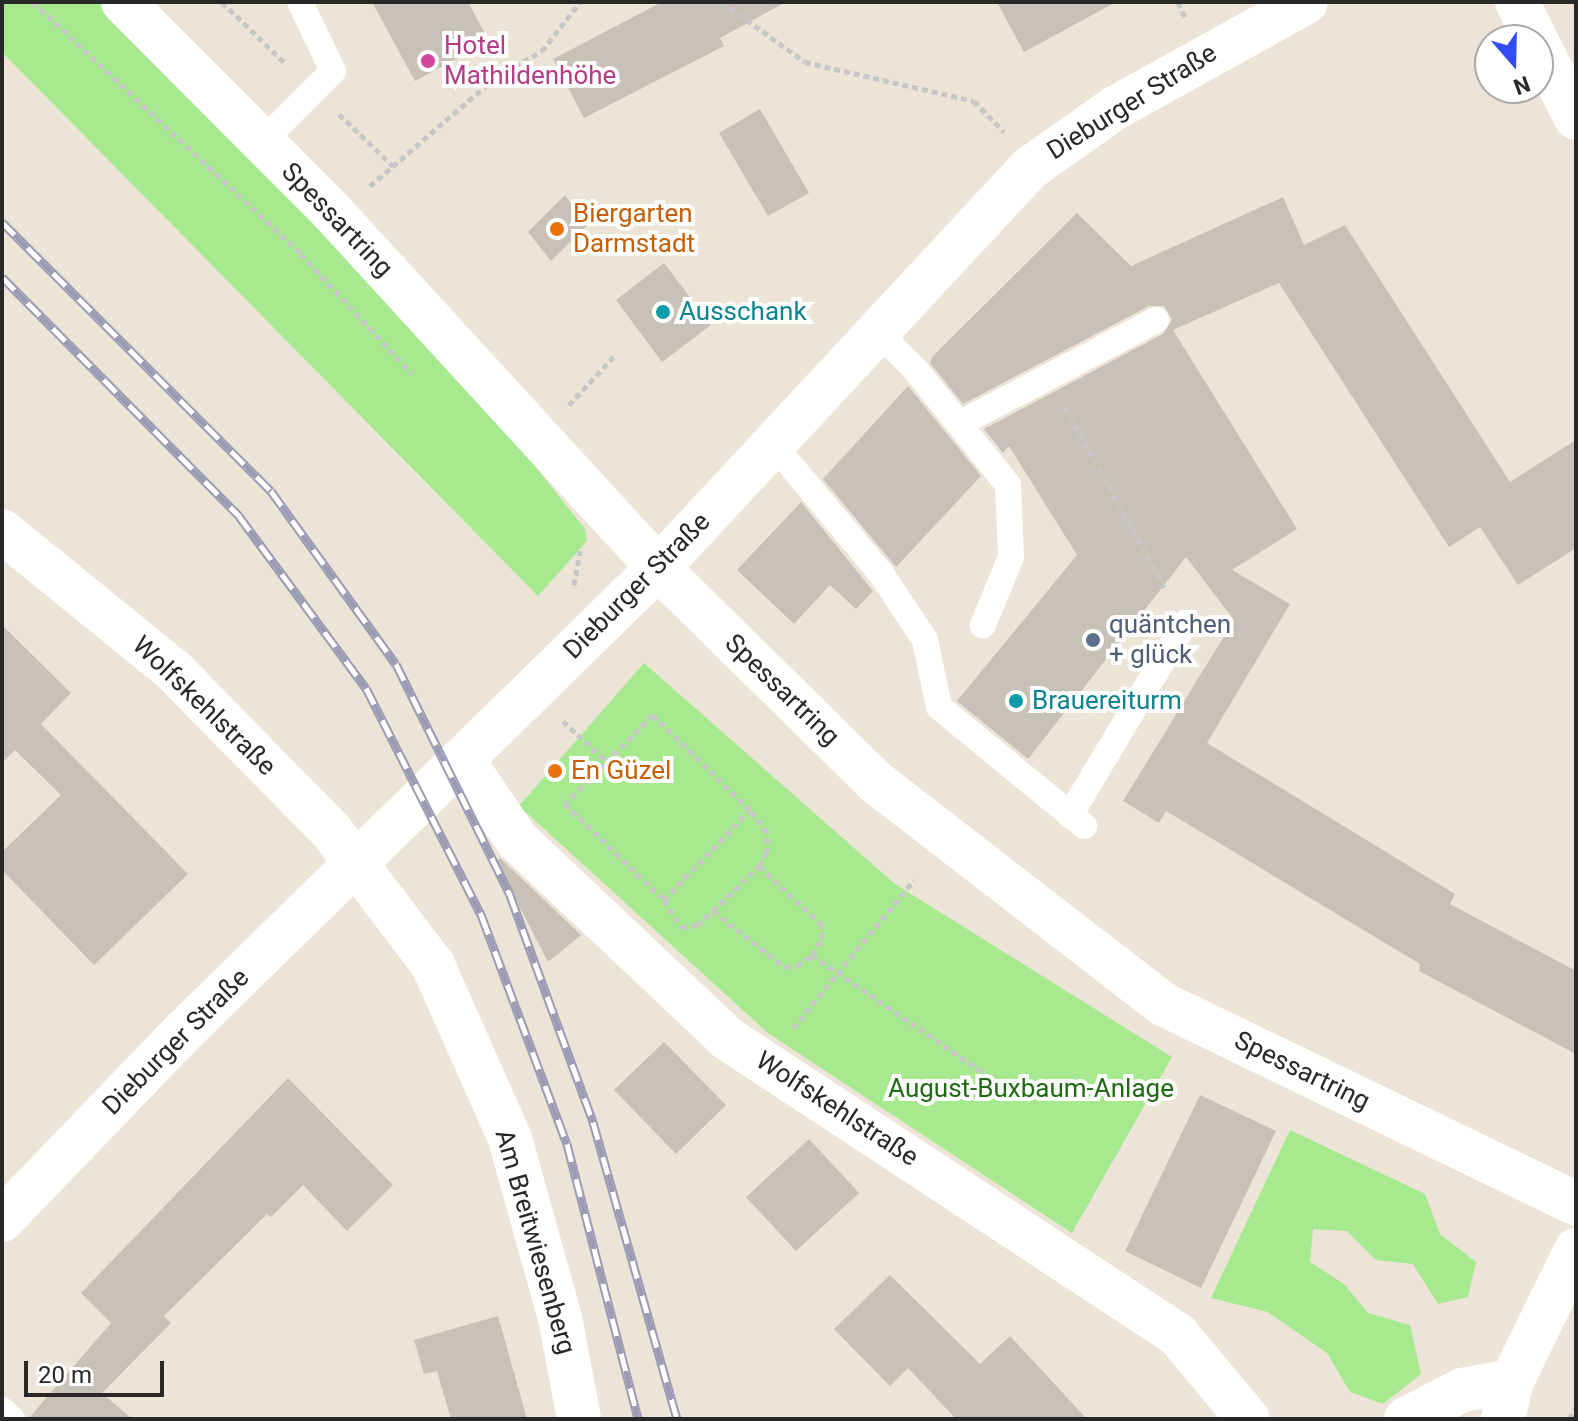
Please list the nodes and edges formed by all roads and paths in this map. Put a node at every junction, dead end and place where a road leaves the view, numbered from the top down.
1 (33, 2) edge
2 (123, 2) edge
3 (300, 2) edge
4 (580, 2) edge
5 (722, 2) edge
6 (1306, 2) edge
7 (1517, 2) edge
8 (1528, 24) edge
9 (1554, 75) edge
10 (497, 76) junction
11 (504, 84) dead end
12 (1576, 118) edge
13 (1008, 136) dead end
14 (262, 142) junction
15 (369, 187) dead end
16 (1156, 320) dead end
17 (876, 330) junction
18 (614, 356) dead end
19 (1048, 377) junction
20 (420, 382) dead end
21 (568, 406) dead end
22 (959, 424) junction
23 (773, 444) junction
24 (2, 531) edge
25 (571, 539) dead end
26 (581, 548) dead end
27 (658, 568) junction
28 (1164, 588) dead end
29 (1185, 623) dead end
30 (983, 625) dead end
31 (559, 718) dead end
32 (462, 759) junction
33 (606, 761) junction
34 (750, 810) junction
35 (357, 863) junction
36 (759, 866) junction
37 (914, 880) dead end
38 (664, 900) junction
39 (713, 911) junction
40 (812, 955) junction
41 (842, 972) junction
42 (765, 1060) junction
43 (982, 1072) dead end
44 (1576, 1203) edge
45 (2, 1220) edge
46 (1576, 1250) edge
47 (1507, 1400) edge
48 (1576, 1407) edge
49 (2, 1410) edge
50 (12, 1419) edge
51 (579, 1419) edge
52 (1248, 1419) edge
53 (1406, 1419) edge
54 (1570, 1419) edge

1 - 20 path
2 - 14 main road, Spessartring
3 - 14 lane
4 - 10 path
5 - 13 path
6 - 17 main road, Dieburger Straße
7 - 8 main road
9 - 12 main road
10 - 11 path
10 - 15 path
14 - 27 main road, Spessartring
16 - 19 lane
17 - 22 lane
17 - 23 main road, Dieburger Straße
18 - 21 path
19 - 22 lane
19 - 28 path
22 - 30 lane
23 - 27 main road, Dieburger Straße
23 - 29 lane
24 - 35 main road, Wolfskehlstraße
25 - 26 path
27 - 32 main road, Dieburger Straße
27 - 44 main road, Spessartring
31 - 33 path
32 - 35 main road, Dieburger Straße
32 - 42 main road, Wolfskehlstraße
33 - 34 path
33 - 38 path
34 - 36 path
34 - 38 path
35 - 45 main road, Dieburger Straße
35 - 51 main road, Am Breitwiesenberg
36 - 39 path
36 - 40 path
37 - 41 path
38 - 39 path
39 - 40 path
40 - 41 path
41 - 42 path
41 - 43 path
42 - 52 main road, Wolfskehlstraße
46 - 47 main road
47 - 53 main road
48 - 54 path
49 - 50 lane

